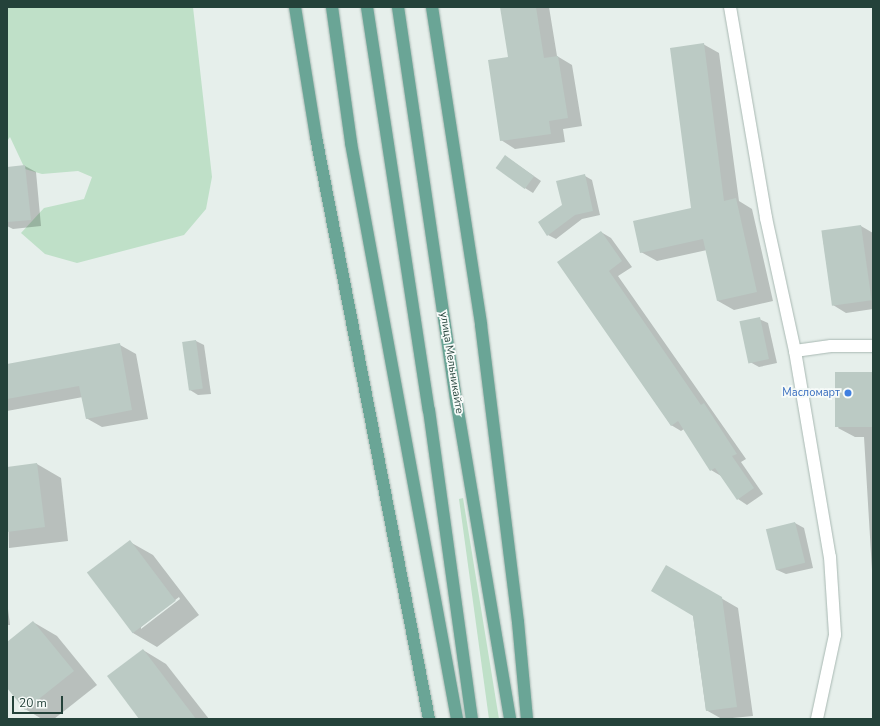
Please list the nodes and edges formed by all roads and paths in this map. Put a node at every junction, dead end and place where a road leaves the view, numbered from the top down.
1 (295, 7) edge
2 (332, 7) edge
3 (367, 7) edge
4 (398, 7) edge
5 (432, 7) edge
6 (730, 7) edge
7 (873, 346) edge
8 (795, 352) junction
9 (429, 719) edge
10 (457, 719) edge
11 (472, 719) edge
12 (510, 719) edge
13 (527, 719) edge
14 (817, 719) edge

1 - 9 main road
2 - 10 main road
3 - 11 main road
4 - 12 main road, улица Мельникайте
5 - 13 main road
6 - 8 street
7 - 8 street
8 - 14 street

